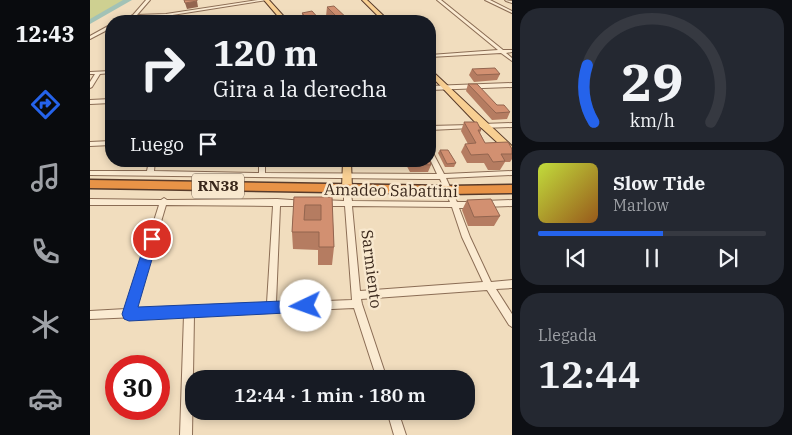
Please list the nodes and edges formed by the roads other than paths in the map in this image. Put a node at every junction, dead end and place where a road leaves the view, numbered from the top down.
1 (148, 0) edge
2 (265, 0) edge
3 (360, 0) edge
4 (364, 0) edge
5 (439, 0) edge
6 (487, 0) edge
7 (507, 0) edge
8 (512, 2) edge
9 (512, 12) edge
10 (135, 15) edge
11 (150, 15) edge
12 (279, 15) edge
13 (375, 15) edge
14 (380, 15) edge
15 (105, 29) edge
16 (90, 38) edge
17 (512, 51) edge
18 (502, 52) junction
19 (436, 56) edge
20 (512, 60) edge
21 (105, 72) edge
22 (90, 73) edge
23 (98, 73) junction
24 (436, 73) edge
25 (436, 76) edge
26 (512, 85) edge
27 (90, 86) edge
28 (449, 87) junction
29 (436, 88) edge
30 (105, 101) edge
31 (90, 102) edge
32 (512, 125) edge
33 (487, 126) junction
34 (436, 128) edge
35 (105, 143) edge
36 (90, 144) edge
37 (512, 151) edge
38 (436, 164) edge
39 (151, 167) edge
40 (262, 167) edge
41 (347, 167) edge
42 (90, 173) edge
43 (150, 173) junction
44 (512, 173) edge
45 (262, 174) junction
46 (347, 176) junction
47 (442, 176) junction
48 (90, 184) edge
49 (347, 188) junction
50 (512, 189) edge
51 (449, 190) junction
52 (164, 201) junction
53 (90, 202) edge
54 (277, 202) junction
55 (348, 203) junction
56 (512, 203) edge
57 (453, 206) junction
58 (512, 284) edge
59 (489, 286) junction
60 (356, 299) junction
61 (271, 308) junction
62 (189, 312) junction
63 (129, 314) junction
64 (90, 315) edge
65 (512, 322) edge
66 (379, 370) edge
67 (395, 420) edge
68 (186, 435) edge
69 (400, 435) edge

1 - 10 street
2 - 11 street
2 - 12 main road
3 - 13 main road
4 - 14 main road
5 - 18 street
6 - 9 street
7 - 8 street
15 - 16 street
17 - 18 street
18 - 19 street
18 - 20 street
21 - 23 street
22 - 23 street
23 - 27 street
24 - 28 main road
25 - 28 main road
26 - 28 street
28 - 29 street
28 - 33 main road
30 - 31 street
32 - 33 street
33 - 34 street
33 - 37 main road
35 - 36 street
38 - 47 street
39 - 43 street
40 - 45 street
41 - 46 main road, Sarmiento
42 - 43 street
43 - 45 street
44 - 47 street
45 - 46 street
46 - 47 street
46 - 49 main road, Sarmiento
47 - 51 street
48 - 49 highway, RN38
49 - 51 highway, RN38
49 - 55 street, Sarmiento
50 - 51 highway, RN38
51 - 57 street
52 - 53 street, Amadeo Sabattini
52 - 54 street, Amadeo Sabattini
52 - 63 street
54 - 55 street, Amadeo Sabattini
54 - 61 street
55 - 57 street, Amadeo Sabattini
55 - 60 street, Sarmiento
56 - 57 street, Amadeo Sabattini
57 - 59 street
58 - 59 street
59 - 60 street
59 - 65 street
60 - 61 street
60 - 66 street, Sarmiento
61 - 62 street
62 - 63 street
62 - 68 street
63 - 64 street
67 - 69 street

